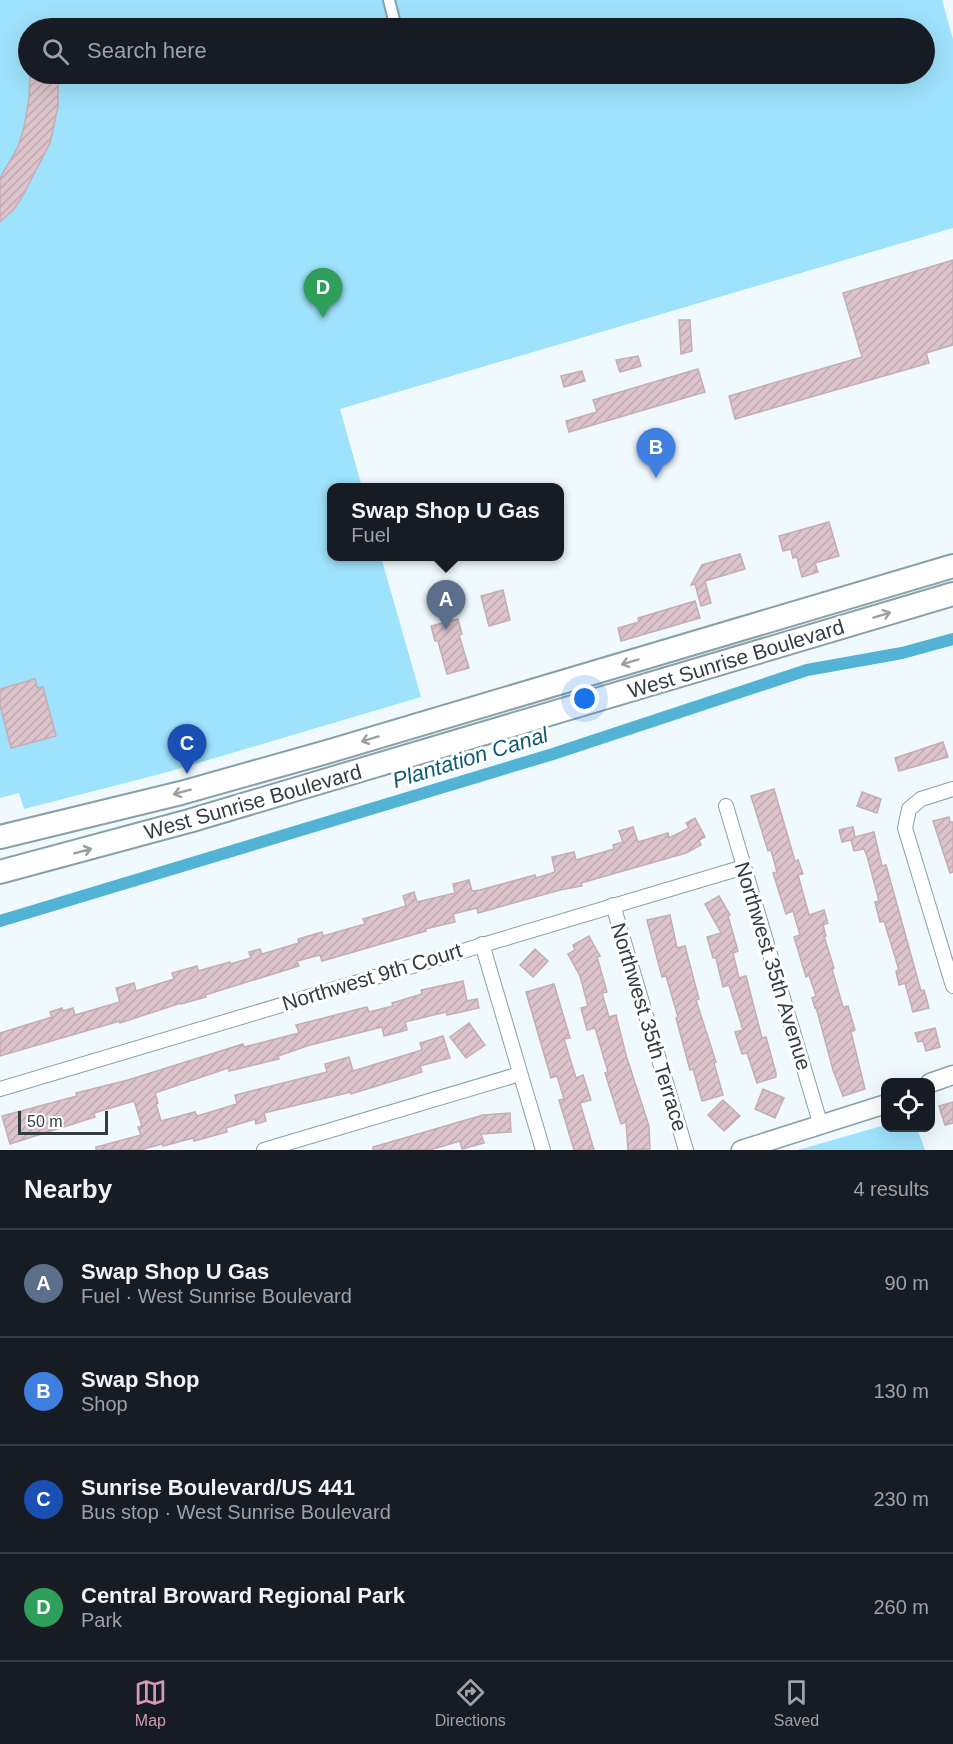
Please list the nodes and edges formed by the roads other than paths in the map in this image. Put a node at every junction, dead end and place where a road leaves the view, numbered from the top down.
1 (389, 0) edge
2 (394, 18) edge
3 (953, 566) edge
4 (953, 594) edge
5 (787, 615) junction
6 (600, 699) junction
7 (953, 789) edge
8 (726, 806) dead end
9 (0, 837) edge
10 (744, 867) junction
11 (0, 874) edge
12 (613, 905) junction
13 (482, 945) junction
14 (953, 986) edge
15 (520, 1074) junction
16 (953, 1075) edge
17 (935, 1081) edge
18 (0, 1089) edge
19 (881, 1105) edge
20 (821, 1126) junction
21 (264, 1150) edge
22 (543, 1150) edge
23 (686, 1150) edge
24 (741, 1150) edge

1 - 2 street
3 - 5 main road, West Sunrise Boulevard
6 -> 4 main road, West Sunrise Boulevard
5 - 6 main road
5 -> 9 main road, West Sunrise Boulevard
11 -> 6 main road, West Sunrise Boulevard
7 - 14 street
8 - 10 street, Northwest 35th Avenue
10 - 12 street, Northwest 9th Court
10 - 20 street, Northwest 35th Avenue
12 - 13 street, Northwest 9th Court
12 - 23 street, Northwest 35th Terrace
13 - 15 street
13 - 18 street, Northwest 9th Court
15 - 21 street
15 - 22 street
16 - 17 street
19 - 20 street
20 - 24 street

